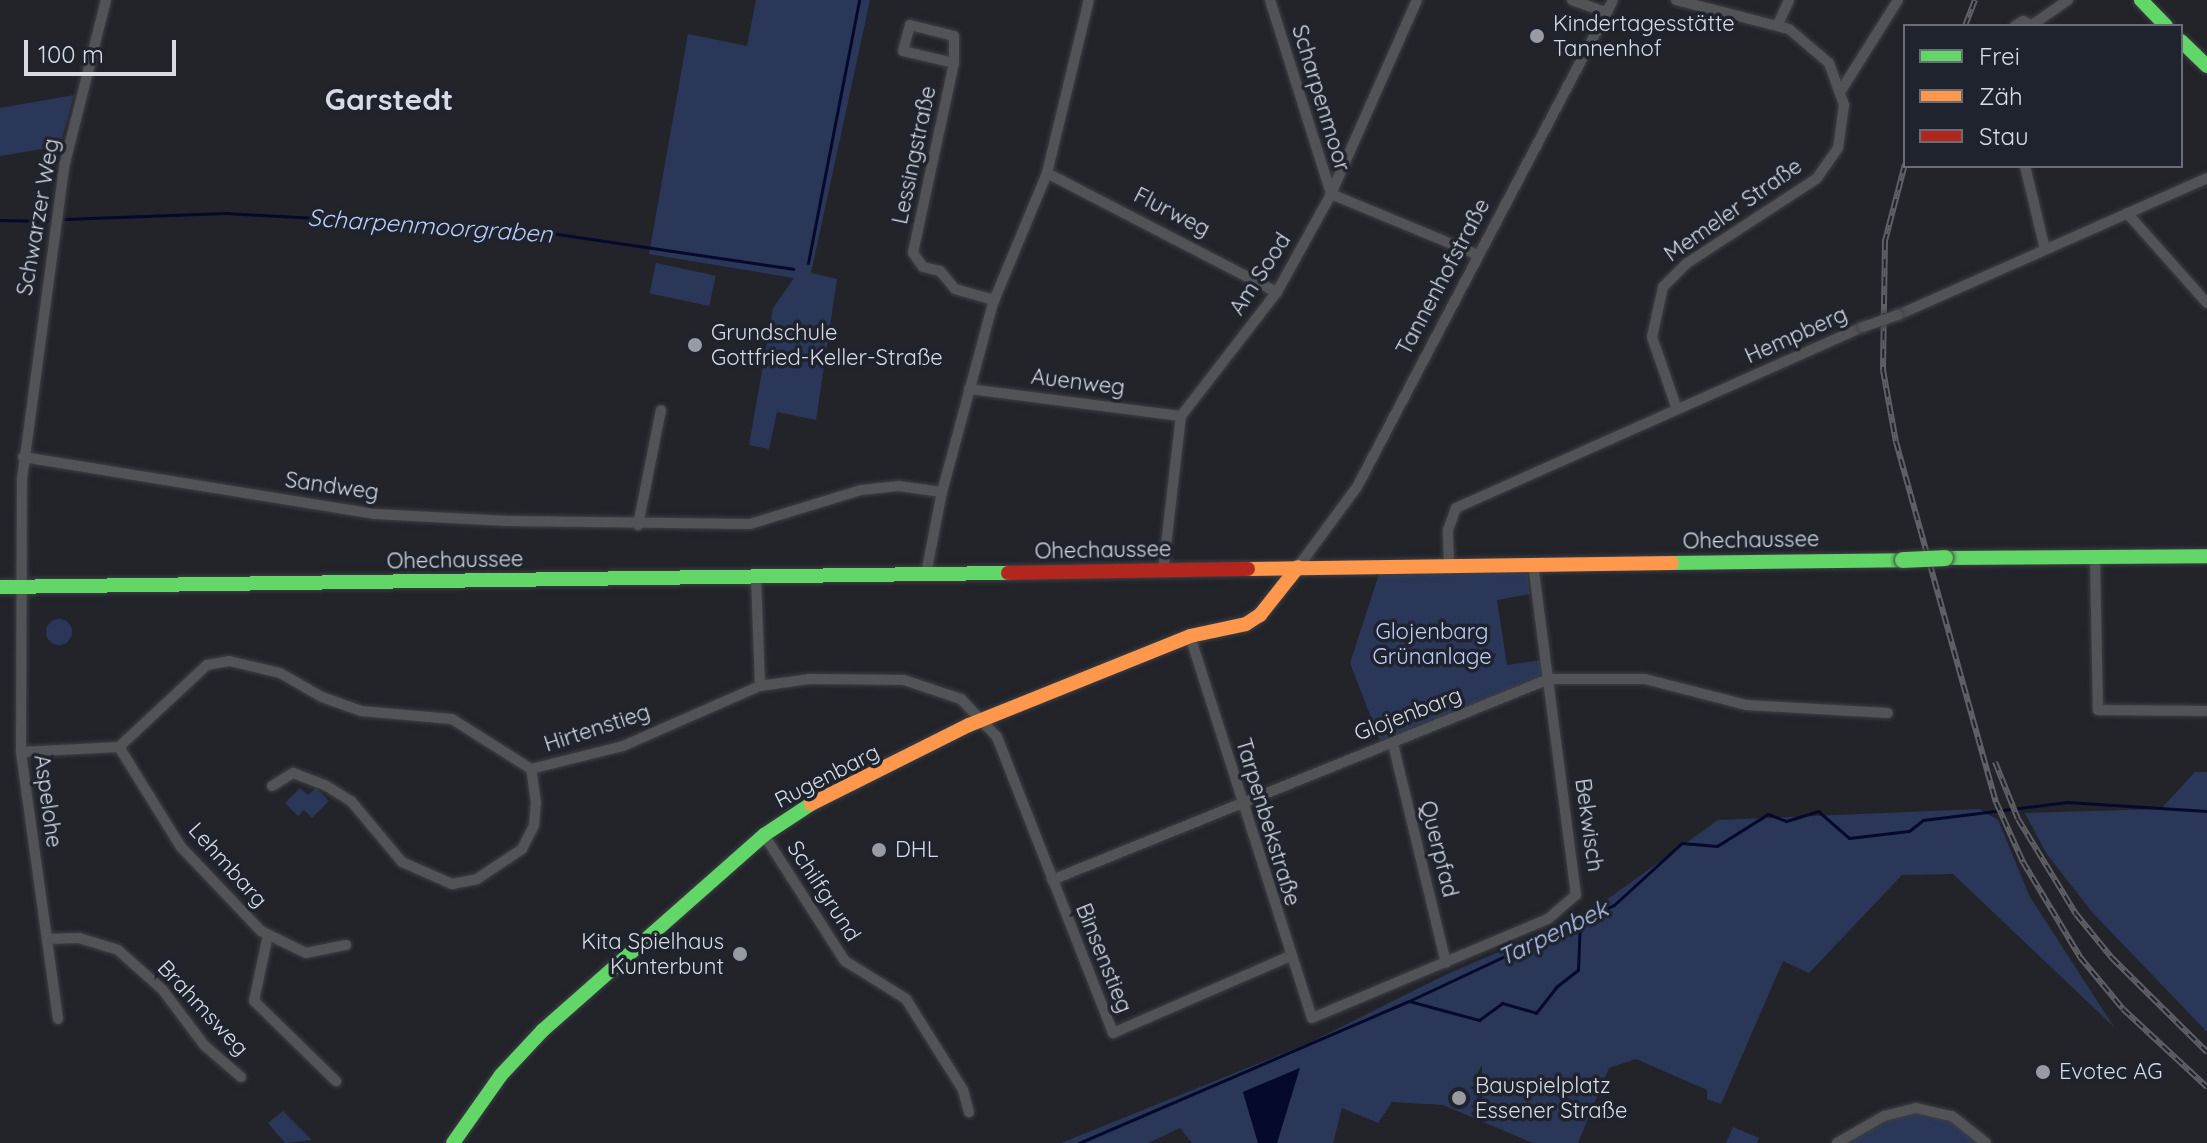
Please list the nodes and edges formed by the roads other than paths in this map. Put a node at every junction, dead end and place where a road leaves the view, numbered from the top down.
1 (106, 0) edge
2 (1089, 0) edge
3 (1270, 0) edge
4 (1417, 0) edge
5 (1572, 0) edge
6 (1613, 0) edge
7 (1676, 0) edge
8 (1789, 0) edge
9 (1898, 0) edge
10 (2068, 0) edge
11 (2141, 0) edge
12 (1607, 13) junction
13 (1778, 24) junction
14 (2034, 24) edge
15 (2164, 24) edge
16 (2183, 43) edge
17 (954, 63) junction
18 (2207, 66) edge
19 (1842, 89) junction
20 (2022, 168) edge
21 (1047, 173) junction
22 (2207, 178) edge
23 (1331, 194) junction
24 (2127, 213) junction
25 (2045, 249) junction
26 (1476, 254) junction
27 (1277, 292) junction
28 (994, 300) junction
29 (2207, 303) edge
30 (969, 389) junction
31 (1677, 409) junction
32 (661, 410) dead end
33 (1181, 416) junction
34 (23, 457) junction
35 (942, 492) junction
36 (638, 525) junction
37 (2207, 556) edge
38 (2095, 557) junction
39 (1533, 564) junction
40 (1449, 565) junction
41 (1298, 567) junction
42 (1163, 571) junction
43 (926, 574) junction
44 (756, 576) junction
45 (0, 587) edge
46 (19, 587) junction
47 (1190, 636) junction
48 (1549, 679) junction
49 (760, 686) junction
50 (2207, 711) edge
51 (1888, 713) dead end
52 (985, 719) junction
53 (1393, 744) junction
54 (119, 747) junction
55 (21, 752) junction
56 (531, 769) junction
57 (272, 786) dead end
58 (1240, 803) junction
59 (764, 835) junction
60 (1052, 880) junction
61 (268, 935) junction
62 (47, 939) junction
63 (346, 945) dead end
64 (1290, 956) junction
65 (1446, 963) junction
66 (1312, 1018) joint
67 (58, 1019) dead end
68 (241, 1077) dead end
69 (336, 1081) dead end
70 (969, 1112) dead end
71 (453, 1143) edge
72 (1837, 1143) edge
73 (1986, 1143) edge

1 - 34 street, Schwarzer Weg
2 - 21 street
3 - 23 street, Scharpenmoor
4 - 23 street, Am Sood
5 - 12 street
6 - 12 street, Tannenhofstraße
7 - 13 street
8 - 13 street
9 - 19 street
10 - 14 street
11 - 15 main road
12 - 26 street, Tannenhofstraße
13 - 19 street
16 - 18 main road
17 - 17 street, Lessingstraße
17 - 28 street, Lessingstraße
19 - 31 street, Memeler Straße
20 - 25 street
21 - 27 street, Flurweg
21 - 28 street
22 - 24 street, Hempberg
23 - 26 street, Scharpenmoor
23 - 27 street, Am Sood
24 - 25 street, Hempberg
24 - 29 street
25 - 31 street, Hempberg, bridge
26 - 41 street, Tannenhofstraße
27 - 33 street, Am Sood
28 - 30 street
30 - 33 street, Auenweg
30 - 35 street
31 - 40 street, Hempberg
32 - 36 street
33 - 42 street
34 - 36 street, Sandweg
34 - 46 street, Schwarzer Weg
35 - 36 street, Sandweg
35 - 43 street
37 - 38 main road, Ohechaussee
38 - 39 main road, Ohechaussee, bridge
38 - 50 street
39 - 40 main road, Ohechaussee
39 - 48 street, Bekwisch
40 - 41 main road, Ohechaussee
41 - 42 main road, Ohechaussee
41 - 47 main road, Rugenbarg
42 - 43 main road, Ohechaussee
43 - 44 main road, Ohechaussee
44 - 46 main road, Ohechaussee
44 - 49 street
45 - 46 main road, Ohechaussee
46 - 55 street, Aspelohe
47 - 52 main road, Rugenbarg
47 - 58 street, Tarpenbekstraße
48 - 51 street, Glojenbarg
48 - 53 street, Glojenbarg
48 - 65 street, Bekwisch
49 - 52 street, Hirtenstieg
49 - 56 street, Hirtenstieg
52 - 59 main road, Rugenbarg
52 - 60 street, Binsenstieg
53 - 58 street, Glojenbarg
53 - 65 street, Querpfad
54 - 55 street
54 - 56 street, Hirtenstieg
54 - 61 street, Lehmbarg
55 - 62 street, Aspelohe
56 - 57 street
58 - 60 street, Glojenbarg
58 - 64 street, Tarpenbekstraße
59 - 70 street, Schilfgrund
59 - 71 main road, Rugenbarg
60 - 64 street, Binsenstieg
61 - 63 street, Lehmbarg
61 - 69 street
62 - 67 street, Aspelohe
62 - 68 street, Brahmsweg
64 - 66 street, Tarpenbekstraße
65 - 66 street, Bekwisch
72 - 73 street

